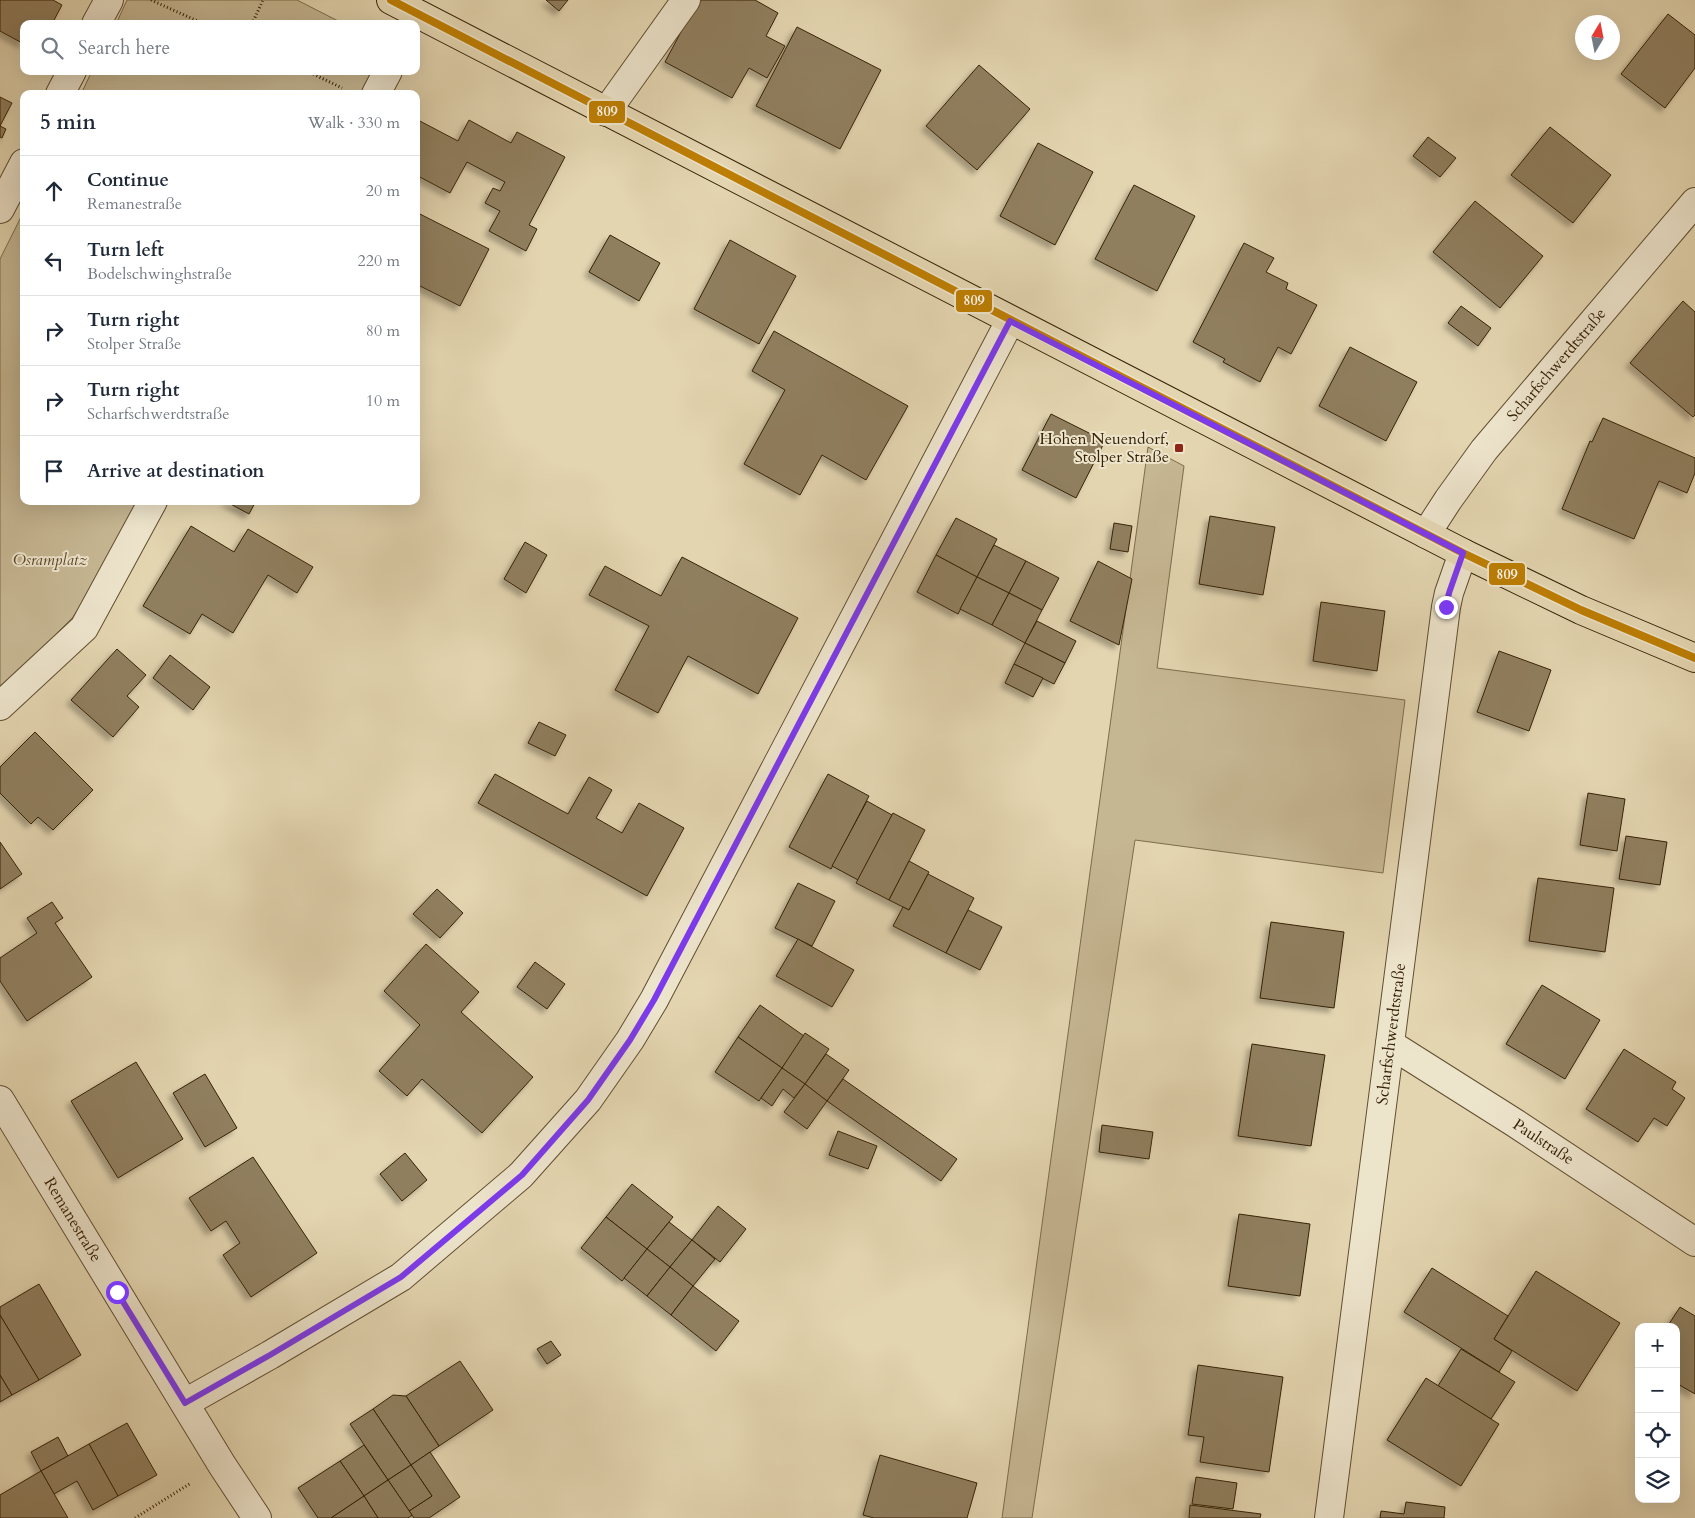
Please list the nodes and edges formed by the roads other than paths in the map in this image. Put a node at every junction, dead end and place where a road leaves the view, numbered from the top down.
1 (109, 0) edge
2 (391, 0) edge
3 (686, 0) edge
4 (417, 19) edge
5 (98, 20) edge
6 (420, 20) edge
7 (70, 75) edge
8 (386, 75) edge
9 (62, 90) edge
10 (378, 90) edge
11 (606, 112) junction
12 (20, 171) edge
13 (1695, 202) edge
14 (0, 209) edge
15 (1010, 321) junction
16 (151, 505) edge
17 (1426, 534) junction
18 (1463, 553) junction
19 (1695, 658) edge
20 (0, 706) edge
21 (1390, 1044) junction
22 (0, 1100) edge
23 (1695, 1242) edge
24 (185, 1403) junction
25 (257, 1518) edge
26 (1329, 1518) edge

1 - 5 street
2 - 4 main road
3 - 11 street
6 - 11 main road
7 - 9 street
8 - 10 street
11 - 15 main road
12 - 14 street
13 - 17 street, Scharfschwerdtstraße
15 - 17 main road
15 - 24 street
16 - 20 street
17 - 18 main road
18 - 19 main road
18 - 21 street, Scharfschwerdtstraße
21 - 23 street, Paulstraße
21 - 26 street, Scharfschwerdtstraße
22 - 24 street, Remanestraße
24 - 25 street, Remanestraße

